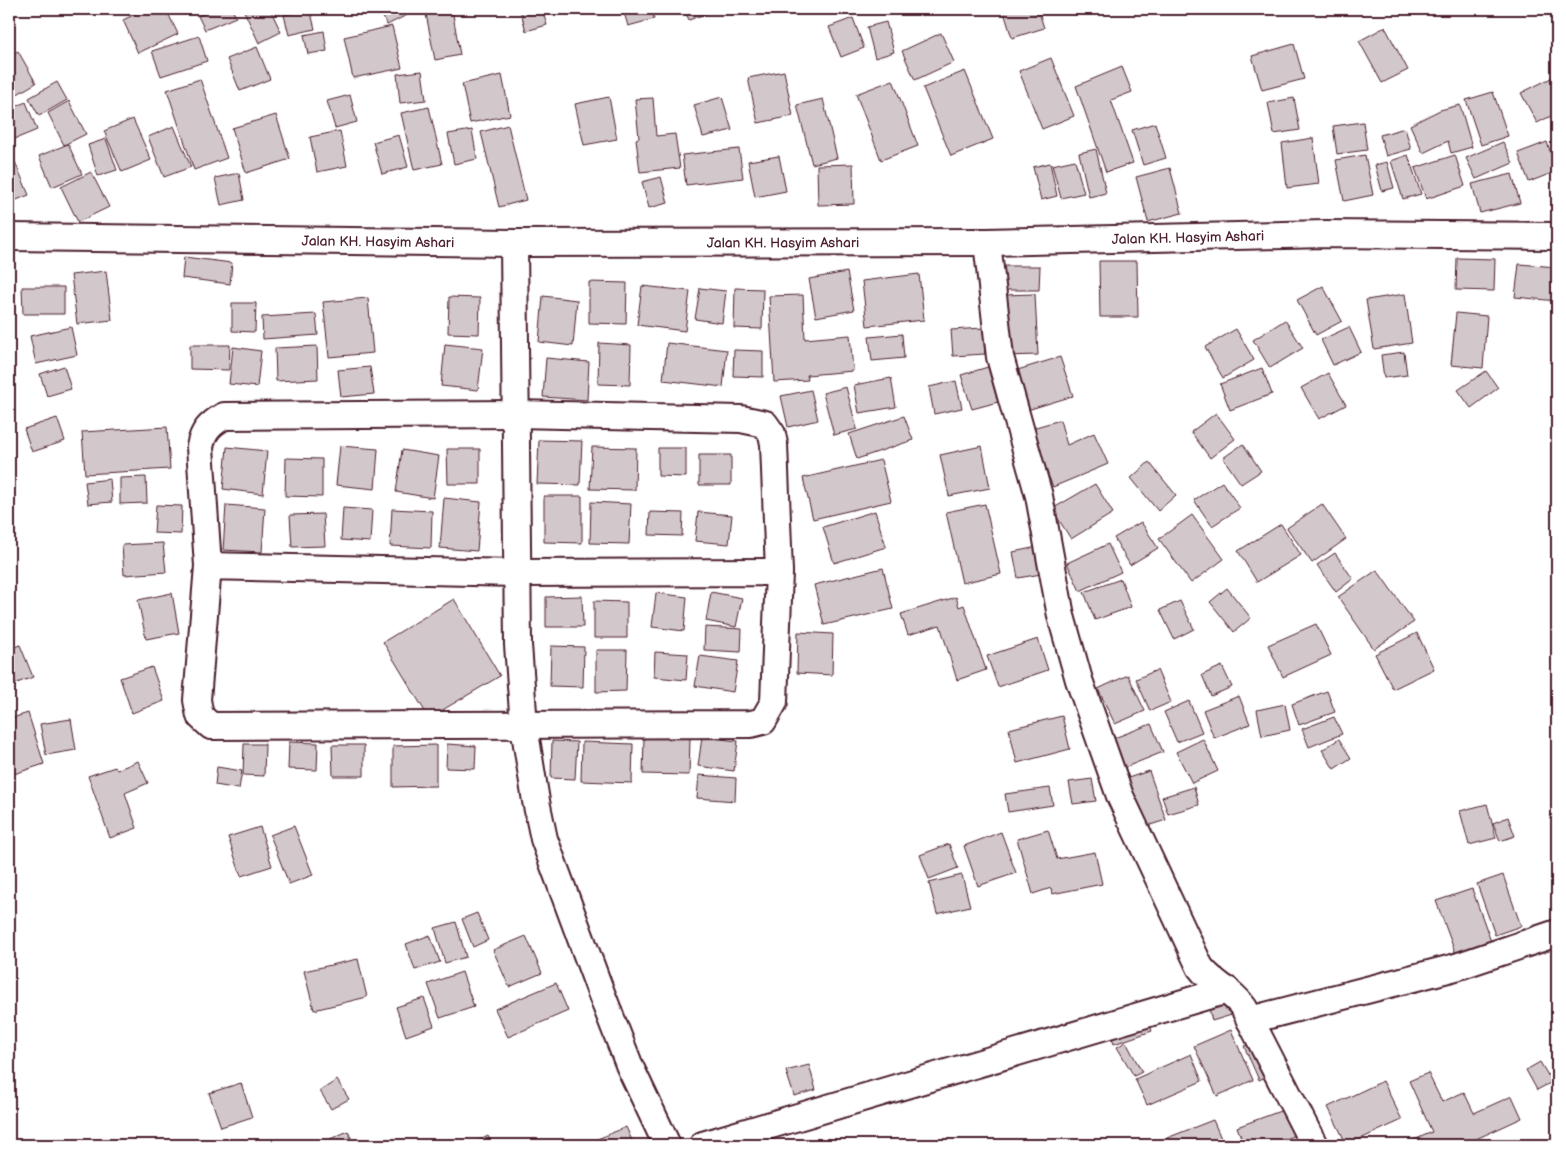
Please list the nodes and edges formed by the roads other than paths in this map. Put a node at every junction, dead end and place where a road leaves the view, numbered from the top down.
1 (1557, 236) edge
2 (9, 237) edge
3 (987, 242) junction
4 (514, 243) junction
5 (516, 414) junction
6 (208, 566) junction
7 (779, 572) junction
8 (517, 573) junction
9 (524, 726) junction
10 (1557, 933) edge
11 (1228, 990) junction
12 (1250, 1020) junction
13 (667, 1145) edge
14 (703, 1145) edge
15 (1314, 1145) edge

1 - 3 street, Jalan KH. Hasyim Ashari
2 - 4 street, Jalan KH. Hasyim Ashari
3 - 4 street, Jalan KH. Hasyim Ashari
3 - 11 street
4 - 5 street
5 - 6 street
5 - 7 street
5 - 8 street
6 - 8 street
6 - 9 street
7 - 8 street
7 - 9 street
8 - 9 street
9 - 13 street
10 - 12 street
11 - 12 street
11 - 14 street
12 - 15 street

